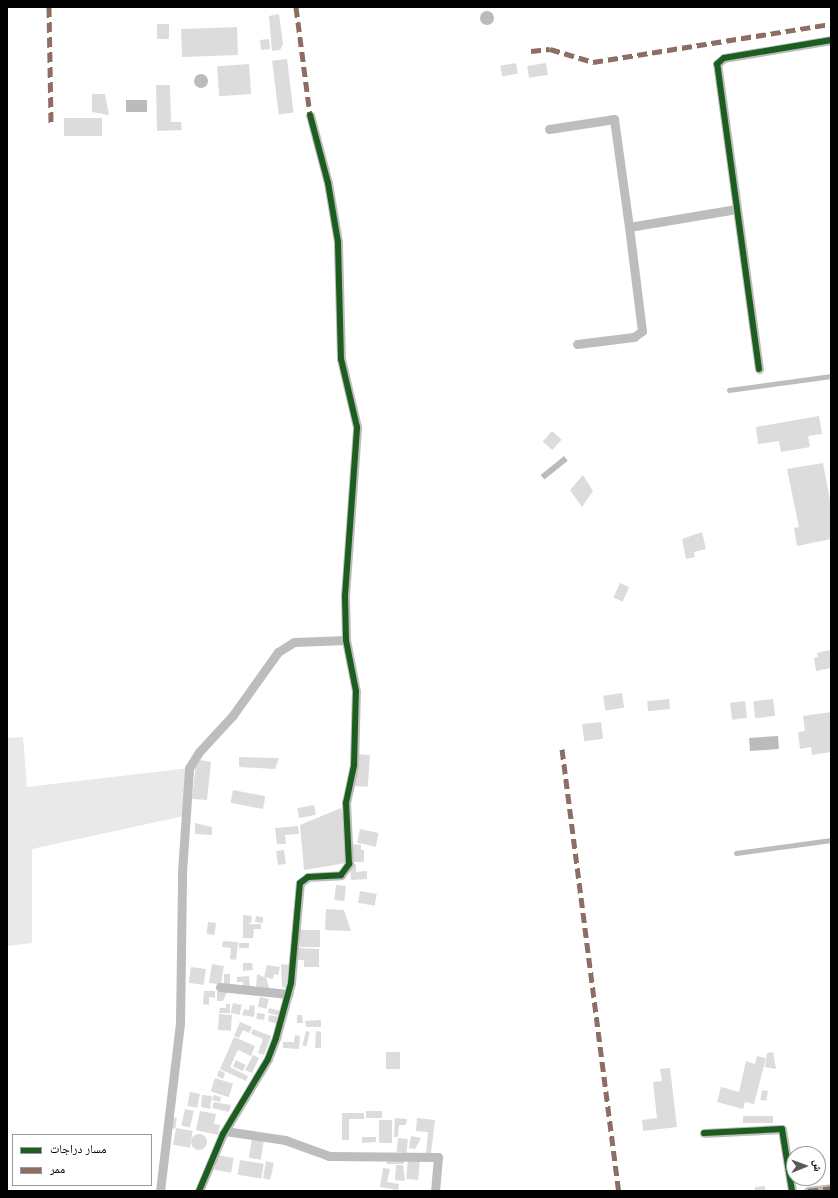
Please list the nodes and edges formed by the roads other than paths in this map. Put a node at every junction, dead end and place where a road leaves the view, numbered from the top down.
1 (831, 40) edge
2 (310, 115) dead end
3 (549, 129) dead end
4 (737, 209) junction
5 (629, 228) junction
6 (577, 344) dead end
7 (759, 369) dead end
8 (831, 376) edge
9 (729, 390) dead end
10 (346, 640) junction
11 (831, 840) edge
12 (736, 853) dead end
13 (220, 987) dead end
14 (289, 994) junction
15 (225, 1131) junction
16 (704, 1133) dead end
17 (831, 1188) edge
18 (160, 1191) edge
19 (199, 1191) edge
20 (435, 1191) edge
21 (792, 1191) edge
22 (808, 1191) edge

1 - 4 street
2 - 10 street
3 - 5 street
4 - 5 street
4 - 7 street
5 - 6 street
8 - 9 lane
10 - 14 street
10 - 18 street
11 - 12 lane
13 - 14 street
14 - 15 street
15 - 19 street
15 - 20 street
16 - 21 street
17 - 22 street

